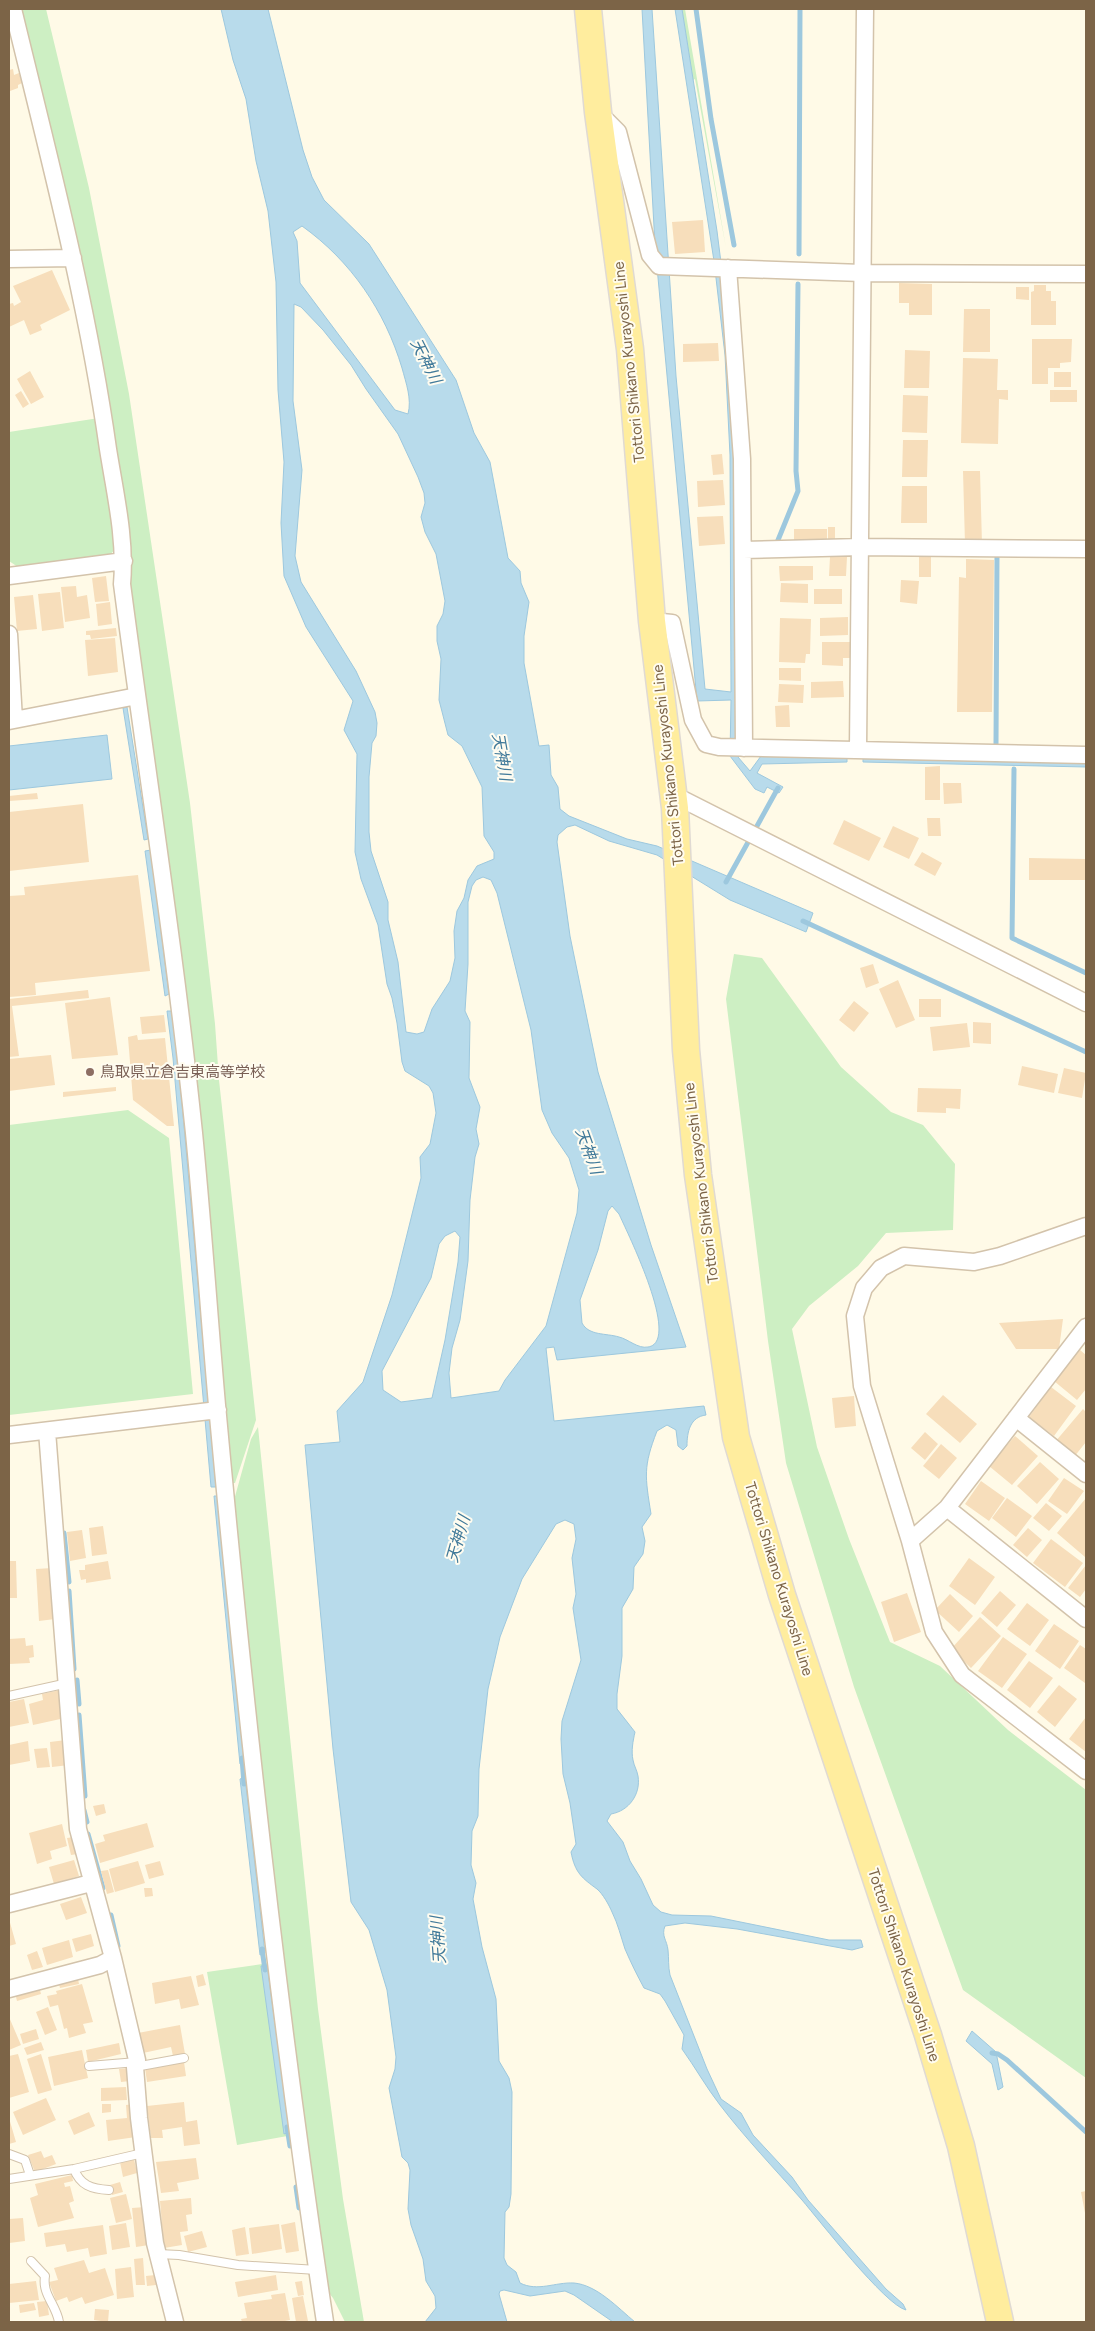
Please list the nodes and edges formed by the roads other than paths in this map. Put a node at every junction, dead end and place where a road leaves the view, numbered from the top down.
1 (13, 9) edge
2 (588, 9) edge
3 (866, 9) edge
4 (598, 112) junction
5 (9, 258) edge
6 (73, 258) junction
7 (728, 268) junction
8 (862, 273) junction
9 (1086, 274) edge
10 (861, 547) junction
11 (1086, 549) edge
12 (743, 550) junction
13 (124, 561) junction
14 (9, 576) edge
15 (652, 621) junction
16 (9, 634) edge
17 (136, 696) junction
18 (11, 721) edge
19 (744, 748) junction
20 (858, 750) junction
21 (1086, 755) edge
22 (675, 801) junction
23 (1086, 1003) edge
24 (1086, 1226) edge
25 (1085, 1330) edge
26 (218, 1410) junction
27 (1016, 1418) junction
28 (47, 1431) junction
29 (9, 1435) edge
30 (1086, 1474) edge
31 (947, 1508) junction
32 (910, 1541) junction
33 (1086, 1619) edge
34 (68, 1682) junction
35 (9, 1696) edge
36 (1086, 1771) edge
37 (91, 1882) junction
38 (9, 1904) edge
39 (113, 1958) junction
40 (9, 1989) edge
41 (184, 2058) dead end
42 (136, 2065) junction
43 (89, 2066) dead end
44 (143, 2153) junction
45 (9, 2154) edge
46 (74, 2169) junction
47 (30, 2175) junction
48 (9, 2179) edge
49 (109, 2190) dead end
50 (158, 2254) junction
51 (31, 2262) dead end
52 (317, 2270) junction
53 (59, 2322) edge
54 (175, 2322) edge
55 (325, 2322) edge
56 (1000, 2322) edge

1 - 6 street
2 - 4 main road, Tottori Shikano Kurayoshi Line
3 - 8 street
4 - 7 street
4 - 15 main road, Tottori Shikano Kurayoshi Line
5 - 6 street
6 - 13 street
7 - 8 street
7 - 12 street
8 - 9 street
8 - 10 street
10 - 11 street
10 - 12 street
10 - 20 street
12 - 19 street
13 - 14 street
13 - 17 street
15 - 19 street
15 - 22 main road, Tottori Shikano Kurayoshi Line
16 - 18 street
17 - 18 street
17 - 26 street
19 - 20 street
20 - 21 street
22 - 23 street
22 - 56 main road, Tottori Shikano Kurayoshi Line
24 - 32 street
25 - 27 street
26 - 28 street
26 - 52 street
27 - 30 street
27 - 31 street
28 - 29 street
28 - 34 street
31 - 32 street
31 - 33 street
32 - 36 street
34 - 35 lane
34 - 37 street
37 - 38 street
37 - 39 street
39 - 40 street
39 - 42 street
41 - 42 lane
42 - 43 lane
42 - 44 street
44 - 46 lane
44 - 50 street
45 - 47 lane
46 - 47 lane
46 - 49 lane
47 - 48 lane
50 - 52 lane
50 - 54 street
51 - 53 lane
52 - 55 street

